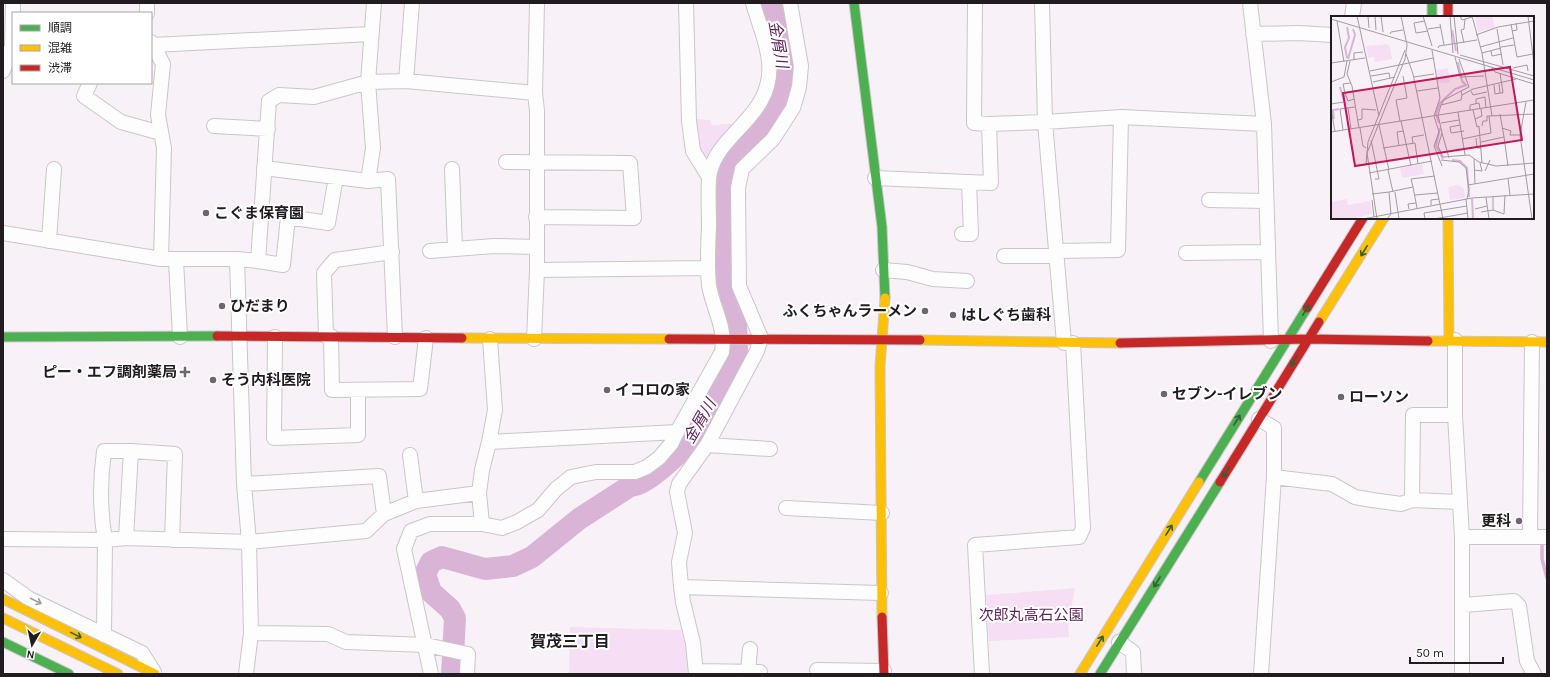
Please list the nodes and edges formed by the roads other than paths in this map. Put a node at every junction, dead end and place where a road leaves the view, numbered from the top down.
1 (374, 3) edge
2 (412, 3) edge
3 (537, 3) edge
4 (686, 3) edge
5 (753, 3) edge
6 (790, 3) edge
7 (854, 3) edge
8 (975, 3) edge
9 (1042, 3) edge
10 (1250, 3) edge
11 (1354, 3) edge
12 (1432, 11) edge
13 (1450, 13) edge
14 (1352, 16) edge
15 (371, 34) junction
16 (1253, 34) junction
17 (1331, 35) edge
18 (152, 44) edge
19 (12, 46) edge
20 (3, 72) edge
21 (368, 82) junction
22 (406, 82) junction
23 (90, 84) edge
24 (535, 93) junction
25 (1121, 117) junction
26 (1046, 122) junction
27 (989, 124) junction
28 (1264, 124) junction
29 (214, 126) dead end
30 (268, 129) junction
31 (161, 133) junction
32 (537, 161) junction
33 (506, 162) dead end
34 (264, 168) junction
35 (54, 169) dead end
36 (452, 170) dead end
37 (336, 177) junction
38 (709, 177) junction
39 (875, 178) junction
40 (368, 181) junction
41 (969, 182) junction
42 (1209, 200) dead end
43 (1266, 201) junction
44 (536, 217) junction
45 (1362, 219) edge
46 (1383, 219) edge
47 (1448, 219) edge
48 (3, 233) edge
49 (962, 234) dead end
50 (49, 241) junction
51 (537, 247) junction
52 (455, 249) junction
53 (430, 251) dead end
54 (392, 252) junction
55 (1268, 252) junction
56 (1186, 253) dead end
57 (1057, 254) junction
58 (1004, 256) dead end
59 (161, 259) junction
60 (237, 259) junction
61 (176, 260) junction
62 (258, 261) junction
63 (708, 268) junction
64 (537, 270) junction
65 (883, 270) junction
66 (967, 281) dead end
67 (328, 336) junction
68 (3, 337) edge
69 (180, 337) junction
70 (240, 337) junction
71 (275, 337) junction
72 (395, 337) junction
73 (426, 338) junction
74 (761, 338) junction
75 (534, 339) junction
76 (724, 339) junction
77 (883, 339) junction
78 (1308, 339) junction
79 (490, 340) junction
80 (1287, 340) junction
81 (1452, 340) junction
82 (1270, 341) junction
83 (1532, 342) junction
84 (1547, 342) edge
85 (1068, 343) junction
86 (358, 390) junction
87 (1455, 415) junction
88 (1259, 419) junction
89 (677, 432) junction
90 (489, 442) junction
91 (707, 445) junction
92 (770, 448) dead end
93 (131, 451) junction
94 (410, 455) dead end
95 (1274, 477) junction
96 (244, 484) junction
97 (479, 493) junction
98 (1412, 500) junction
99 (416, 501) junction
100 (1459, 502) junction
101 (786, 508) dead end
102 (882, 513) junction
103 (384, 514) junction
104 (482, 524) junction
105 (1462, 537) junction
106 (1547, 537) edge
107 (126, 538) junction
108 (1530, 538) junction
109 (3, 539) edge
110 (105, 540) junction
111 (172, 540) junction
112 (249, 542) junction
113 (3, 580) edge
114 (681, 587) junction
115 (881, 593) junction
116 (3, 599) edge
117 (1462, 605) junction
118 (3, 615) edge
119 (3, 618) edge
120 (251, 633) junction
121 (104, 635) junction
122 (3, 642) edge
123 (1119, 642) junction
124 (426, 645) junction
125 (3, 646) edge
126 (750, 649) dead end
127 (817, 670) dead end
128 (696, 673) edge
129 (884, 673) edge
130 (60, 674) edge
131 (69, 674) edge
132 (118, 674) edge
133 (124, 674) edge
134 (155, 674) edge
135 (246, 674) edge
136 (431, 674) edge
137 (467, 674) edge
138 (982, 674) edge
139 (1080, 674) edge
140 (1100, 674) edge
141 (1134, 674) edge
142 (1261, 674) edge
143 (1462, 674) edge
144 (1534, 674) edge

1 - 15 street
2 - 22 street
3 - 24 street
4 - 38 street
5 - 38 street
6 - 74 street
7 - 39 main road
8 - 27 street
9 - 26 street
10 - 16 street
11 - 14 street
12 - 13 street
15 - 18 street
15 - 21 street
16 - 17 street
16 - 28 street
18 - 31 street
19 - 20 street
21 - 22 street
21 - 30 street
21 - 40 street
22 - 24 street
23 - 31 street
24 - 32 street
25 - 26 street
25 - 28 street
25 - 57 street
26 - 27 street
26 - 57 street
27 - 41 street
28 - 43 street
29 - 30 street
30 - 34 street
31 - 59 street
32 - 33 street
32 - 44 street
32 - 44 street
34 - 37 street
34 - 62 street
35 - 50 street
36 - 52 street
37 - 40 street
37 - 62 street
38 - 63 street
39 - 41 street
39 - 65 main road
40 - 54 street
41 - 49 street
42 - 43 street
43 - 55 street
44 - 51 street
80 -> 45 main road
46 -> 78 main road
47 - 81 main road
48 - 50 street
50 - 59 street
51 - 52 street
51 - 64 street
52 - 53 street
54 - 67 street
54 - 72 street
55 - 56 street
55 - 82 street
57 - 58 street
57 - 85 street
59 - 61 street
60 - 61 street
60 - 62 street
60 - 70 street
61 - 69 street
63 - 64 street
63 - 76 street
64 - 75 street
65 - 66 street
65 - 77 main road
67 - 71 main road
67 - 72 main road
67 - 86 street
68 - 69 main road
69 - 70 main road
70 - 71 main road
70 - 96 street
71 - 86 street
72 - 73 main road
73 - 79 main road
73 - 86 street
74 - 76 main road
74 - 77 main road
74 - 91 street
75 - 76 main road
75 - 79 main road
76 - 89 street
77 - 85 main road
77 - 102 main road
78 - 80 main road
78 - 81 main road
78 -> 88 main road
79 - 90 street
80 - 82 main road
139 -> 80 main road
81 - 83 main road
81 - 87 street
82 - 85 main road
83 - 84 main road
83 - 108 street
85 - 138 street
87 - 98 street
87 - 100 street
88 - 95 street
88 -> 123 main road
89 - 90 street
89 - 104 street
90 - 97 street
91 - 92 street
91 - 114 street
93 - 107 street
93 - 110 street
93 - 111 street
94 - 99 street
95 - 98 street
95 - 142 street
96 - 103 street
96 - 112 street
97 - 99 street
97 - 104 street
98 - 100 street
99 - 103 street
100 - 105 street
101 - 102 street
102 - 115 main road
103 - 112 street
104 - 124 street
105 - 108 street
105 - 117 street
106 - 108 street
107 - 110 street
107 - 111 street
109 - 110 street
110 - 121 street
111 - 112 street
112 - 120 street
113 -> 121 street
114 - 115 street
114 - 128 street
115 - 129 main road
116 -> 134 main road
117 - 143 street
117 - 144 street
118 - 133 main road
119 - 132 main road
120 - 124 street
120 - 135 street
121 - 134 street
122 - 131 main road
123 - 140 main road
123 - 141 street
124 - 136 street
124 - 137 street
125 - 130 main road
126 - 128 street
127 - 129 street

